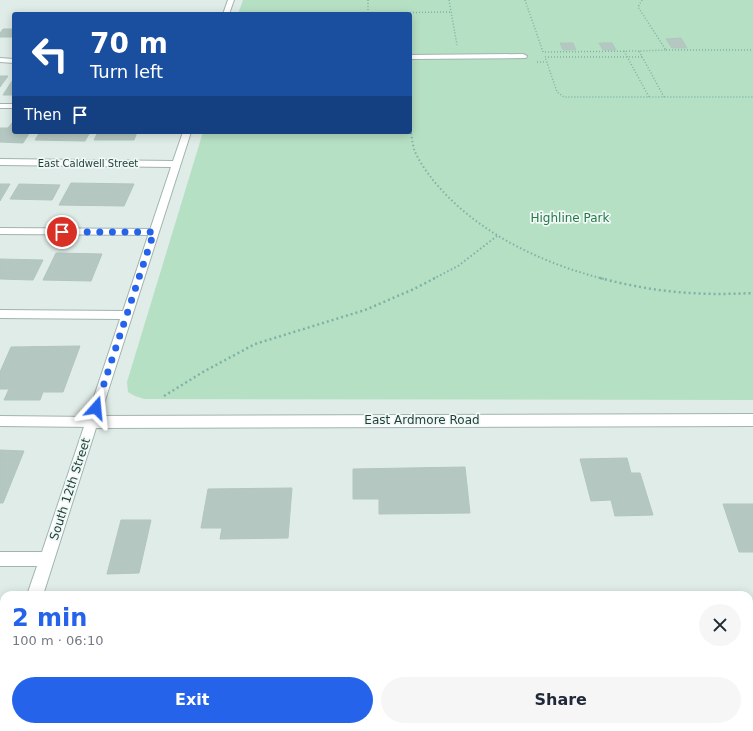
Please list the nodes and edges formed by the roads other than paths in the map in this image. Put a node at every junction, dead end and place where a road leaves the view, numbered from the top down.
1 (231, 0) edge
2 (227, 12) edge
3 (0, 53) edge
4 (12, 53) edge
5 (523, 56) dead end
6 (412, 57) edge
7 (0, 60) edge
8 (12, 60) edge
9 (0, 106) edge
10 (12, 106) edge
11 (187, 134) edge
12 (0, 162) edge
13 (177, 164) junction
14 (0, 231) edge
15 (154, 232) junction
16 (0, 314) edge
17 (127, 315) junction
18 (753, 420) edge
19 (0, 421) edge
20 (92, 422) junction
21 (0, 559) edge
22 (46, 559) junction
23 (36, 591) edge

1 - 2 street
3 - 4 street
5 - 6 street
7 - 8 street
9 - 10 lane
11 - 13 street, South 12th Street
12 - 13 street, East Caldwell Street
13 - 15 street, South 12th Street
14 - 15 lane
15 - 17 street, South 12th Street
16 - 17 street
17 - 20 street, South 12th Street
18 - 20 street, East Ardmore Road
19 - 20 lane
20 - 22 street, South 12th Street
21 - 22 street
22 - 23 street, South 12th Street

